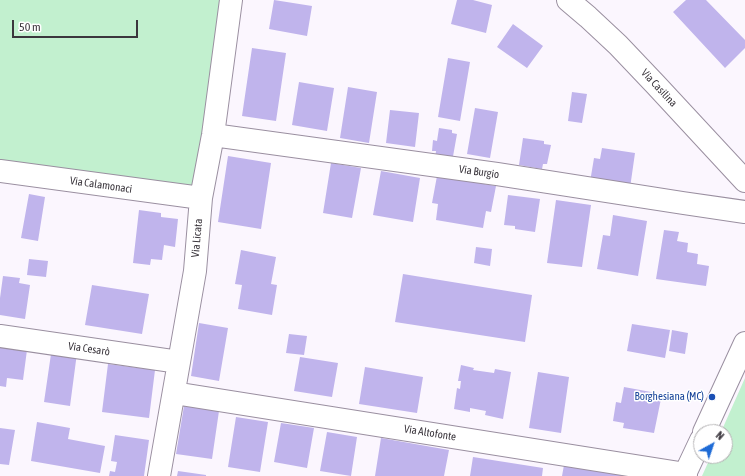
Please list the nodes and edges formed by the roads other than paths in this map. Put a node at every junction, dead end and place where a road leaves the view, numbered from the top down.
1 (231, 0) edge
2 (568, 0) edge
3 (213, 135) junction
4 (0, 172) edge
5 (745, 181) edge
6 (201, 198) junction
7 (745, 212) edge
8 (0, 336) edge
9 (745, 343) edge
10 (179, 362) junction
11 (174, 393) junction
12 (708, 424) edge
13 (693, 458) edge
14 (685, 475) edge
15 (159, 476) edge

1 - 3 street, Via Licata
2 - 5 street, Via Casilina
3 - 6 street, Via Licata
3 - 7 street, Via Burgio
4 - 6 street, Via Calamonaci
6 - 10 street, Via Licata
8 - 10 street, Via Cesarò
9 - 12 street
10 - 11 street, Via Licata
11 - 14 street, Via Altofonte
11 - 15 street, Via Licata
13 - 14 street

